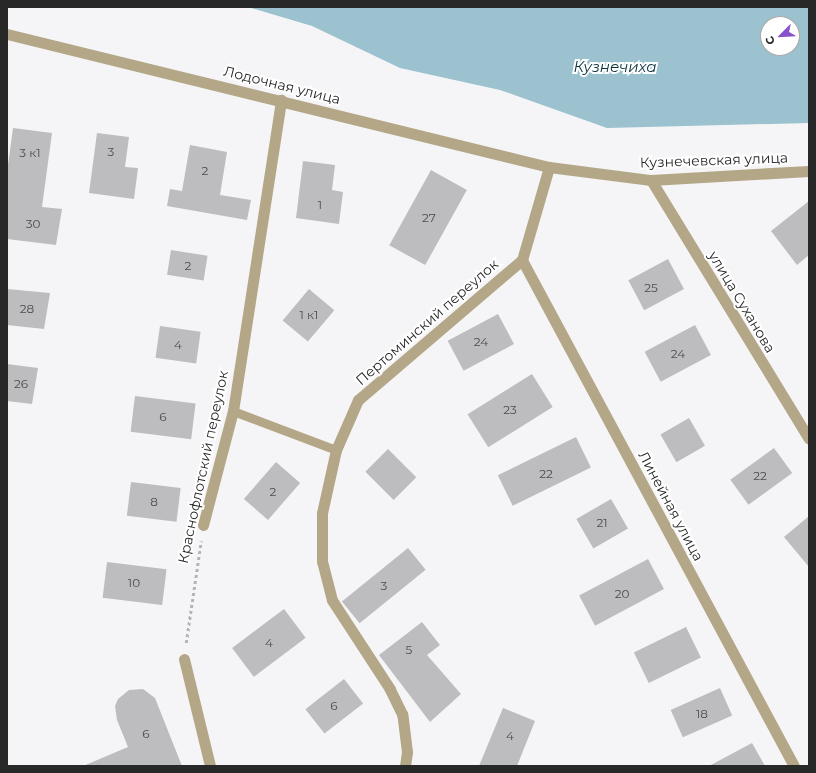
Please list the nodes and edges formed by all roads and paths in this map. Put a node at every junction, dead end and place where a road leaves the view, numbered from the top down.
1 (7, 34) edge
2 (281, 100) junction
3 (549, 167) junction
4 (809, 171) edge
5 (651, 180) junction
6 (522, 260) junction
7 (233, 411) junction
8 (809, 439) edge
9 (336, 450) junction
10 (204, 525) joint
11 (184, 659) joint
12 (210, 766) edge
13 (405, 766) edge
14 (794, 766) edge

1 - 2 street, Лодочная улица
2 - 3 street, Лодочная улица
2 - 7 street, Краснофлотский переулок
3 - 5 street, Кузнечевская улица
3 - 6 street
4 - 5 street, Кузнечевская улица
5 - 8 street, улица Суханова
6 - 9 street, Пертоминский переулок
6 - 14 street, Линейная улица
7 - 9 lane
7 - 10 street, Краснофлотский переулок
9 - 13 street, Пертоминский переулок
10 - 11 path, Краснофлотский переулок
11 - 12 street

